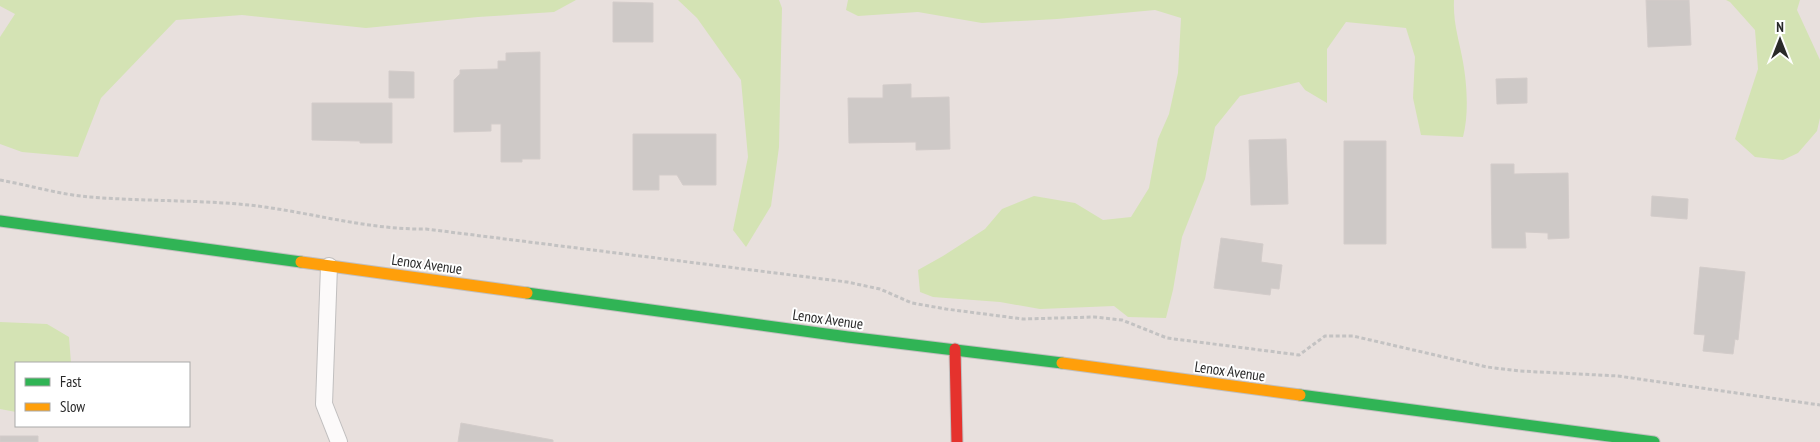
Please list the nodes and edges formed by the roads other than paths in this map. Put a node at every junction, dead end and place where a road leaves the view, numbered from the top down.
1 (0, 221) edge
2 (329, 266) junction
3 (955, 349) junction
4 (339, 442) edge
5 (957, 442) edge
6 (1654, 442) edge

1 - 2 street, Lenox Avenue
2 - 3 street, Lenox Avenue
2 - 4 lane
3 - 5 street
3 - 6 street, Lenox Avenue

